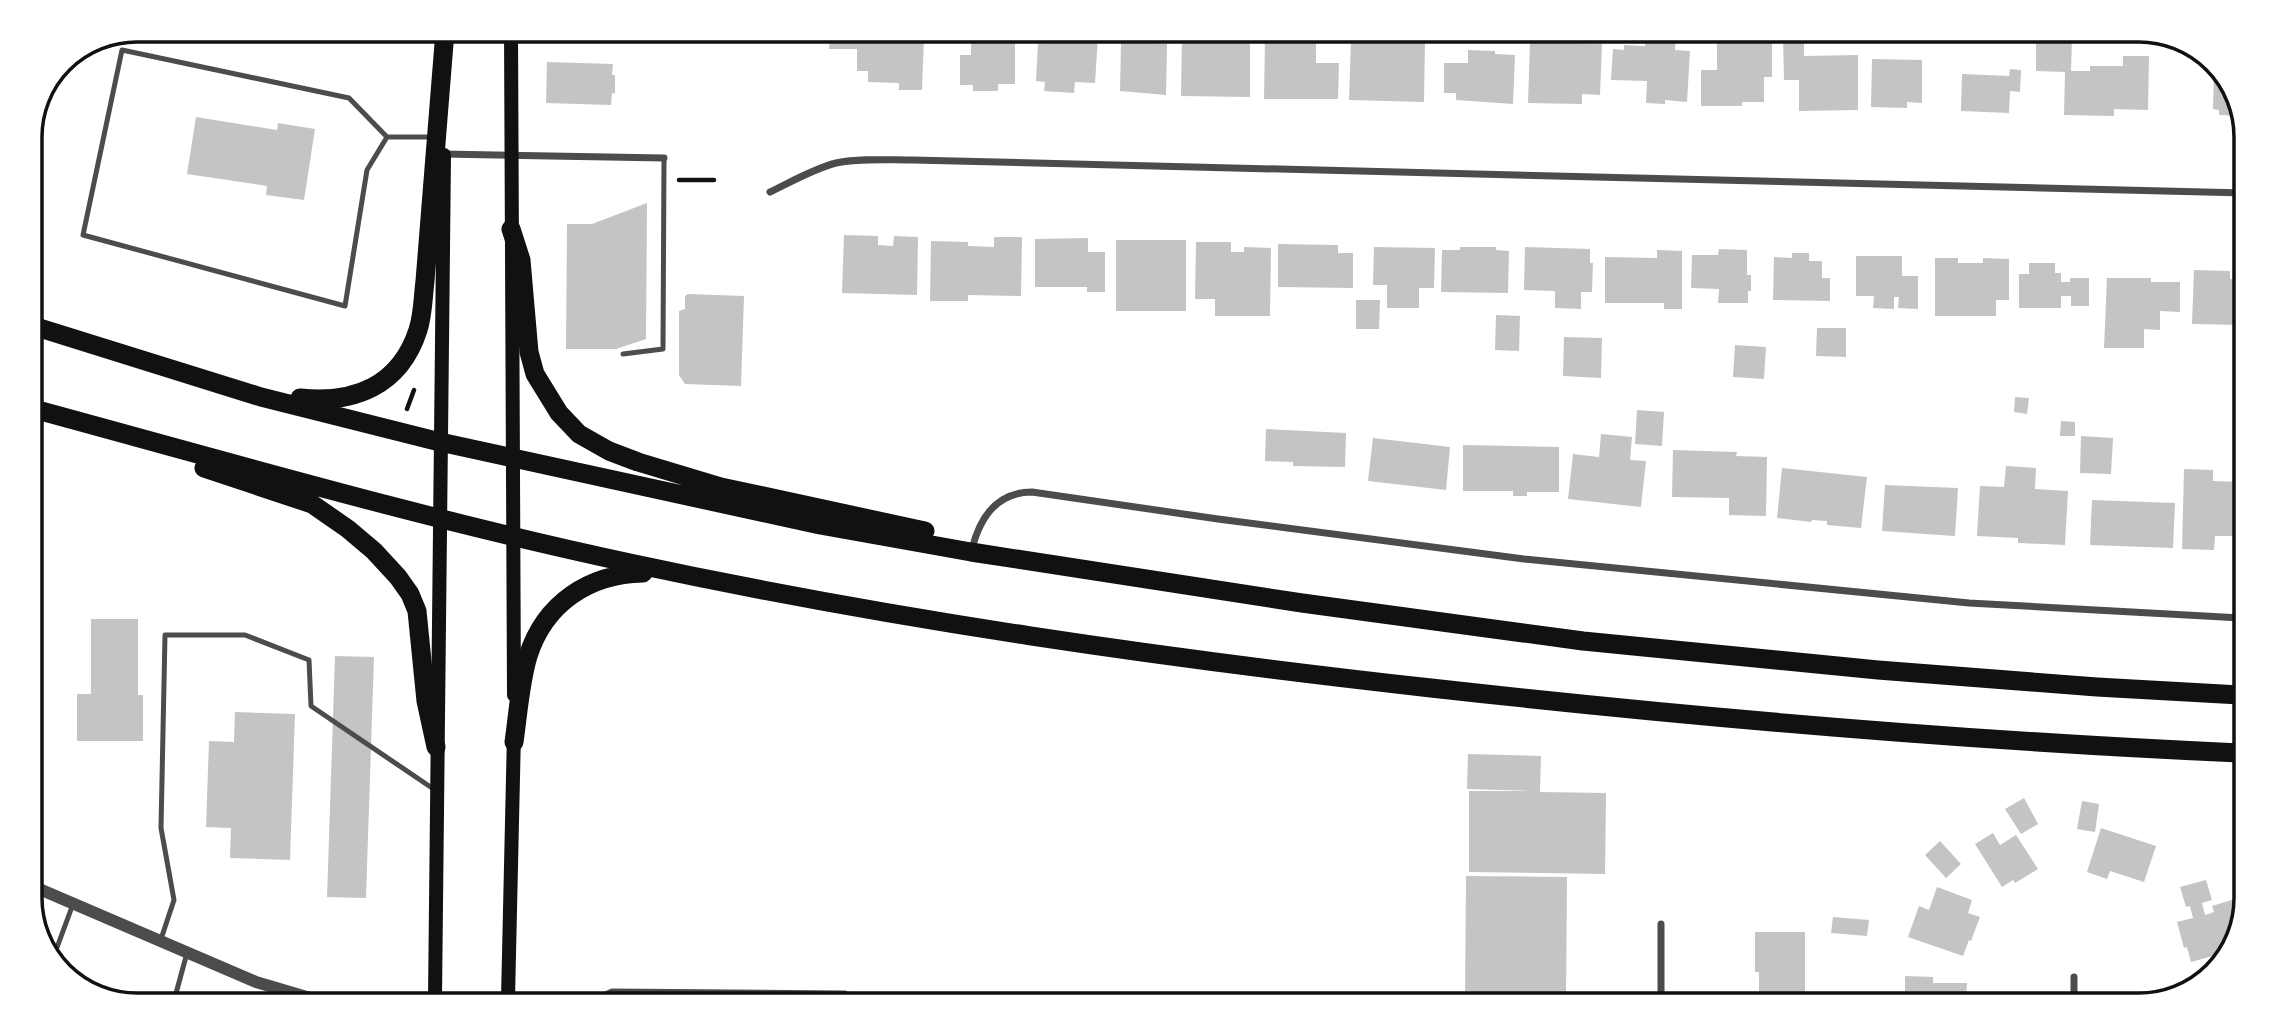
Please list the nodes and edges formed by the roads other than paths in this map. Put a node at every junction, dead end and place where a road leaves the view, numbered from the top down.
1 (445, 42) edge
2 (511, 42) edge
3 (387, 137) junction
4 (440, 145) junction
5 (510, 155) junction
6 (664, 158) joint
7 (770, 192) dead end
8 (2234, 193) edge
9 (511, 229) junction
10 (42, 329) edge
11 (623, 354) dead end
12 (261, 397) junction
13 (42, 413) edge
14 (42, 415) edge
15 (440, 442) junction
16 (513, 459) junction
17 (438, 519) junction
18 (513, 537) junction
19 (973, 547) junction
20 (712, 580) junction
21 (2234, 618) edge
22 (2234, 695) edge
23 (514, 742) junction
24 (436, 747) junction
25 (2234, 753) edge
26 (436, 790) junction
27 (42, 890) edge
28 (73, 904) junction
29 (1661, 924) dead end
30 (160, 942) junction
31 (57, 948) edge
32 (187, 953) junction
33 (2074, 977) dead end
34 (612, 991) junction
35 (176, 993) edge
36 (290, 993) edge
37 (435, 993) edge
38 (508, 993) edge
39 (607, 993) edge
40 (618, 993) edge
41 (845, 993) edge
42 (1661, 993) edge
43 (2074, 993) edge

1 - 4 highway
2 - 5 main road
3 - 3 lane
3 - 4 lane
4 - 5 street
4 - 12 highway
4 - 15 main road
5 - 6 street
5 - 9 main road
6 - 11 lane
7 - 8 street
9 - 16 main road
9 - 19 highway
10 - 12 highway
12 - 15 highway
13 - 17 highway
14 - 24 highway
15 - 16 highway
15 - 17 main road
16 - 18 main road
16 - 19 highway
17 - 18 highway
17 - 24 main road
18 - 20 highway
18 - 23 main road
19 - 21 street
19 - 22 highway
20 - 23 highway
20 - 25 highway
23 - 38 main road
24 - 26 main road
26 - 30 lane
26 - 37 main road
27 - 28 street
28 - 30 street
28 - 31 lane
29 - 42 street
30 - 32 street
32 - 35 lane
32 - 36 street
33 - 43 street
34 - 39 lane
34 - 40 lane
34 - 41 lane

